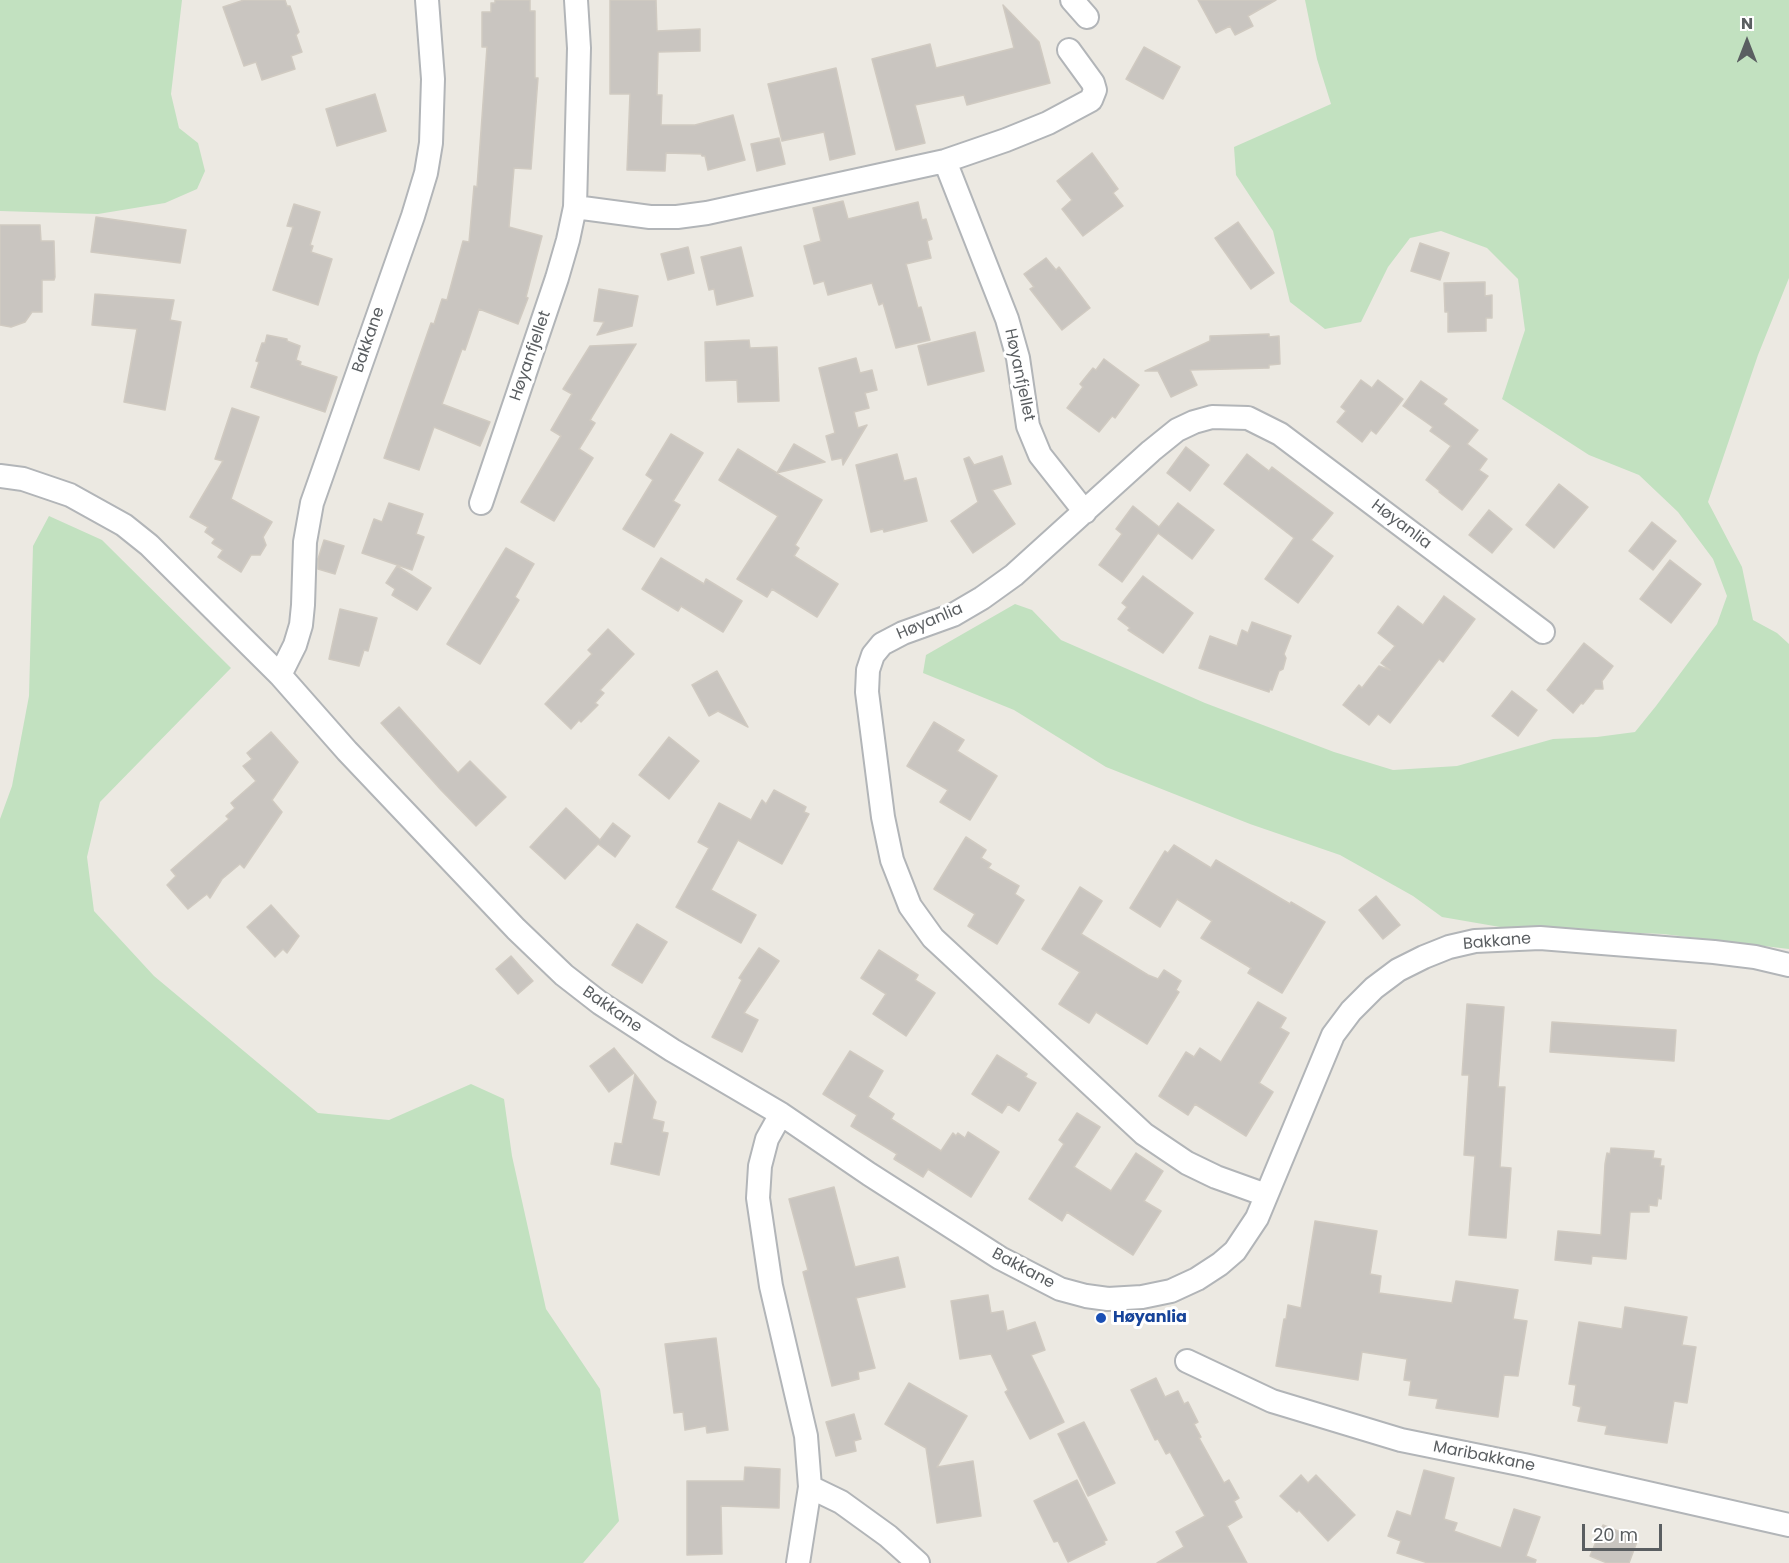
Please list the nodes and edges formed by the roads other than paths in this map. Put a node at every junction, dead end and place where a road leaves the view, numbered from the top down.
1 (427, 0) edge
2 (576, 0) edge
3 (1072, 0) edge
4 (1088, 17) dead end
5 (1069, 50) dead end
6 (945, 161) junction
7 (575, 207) junction
8 (0, 476) edge
9 (480, 503) dead end
10 (1085, 512) junction
11 (1543, 632) dead end
12 (279, 675) junction
13 (1789, 965) edge
14 (781, 1114) junction
15 (1266, 1195) junction
16 (1188, 1361) dead end
17 (810, 1487) junction
18 (1789, 1525) edge
19 (798, 1563) edge
20 (918, 1563) edge

1 - 12 street, Bakkane
2 - 7 street, Høyanfjellet
3 - 4 street
5 - 6 street
6 - 7 street
6 - 10 street, Høyanfjellet
7 - 9 street, Høyanfjellet
8 - 12 street, Bakkane
10 - 11 street, Høyanlia
10 - 15 street, Høyanlia
12 - 14 street, Bakkane
13 - 15 street, Bakkane
14 - 15 street, Bakkane
14 - 17 street
16 - 18 street, Maribakkane
17 - 19 street
17 - 20 street

